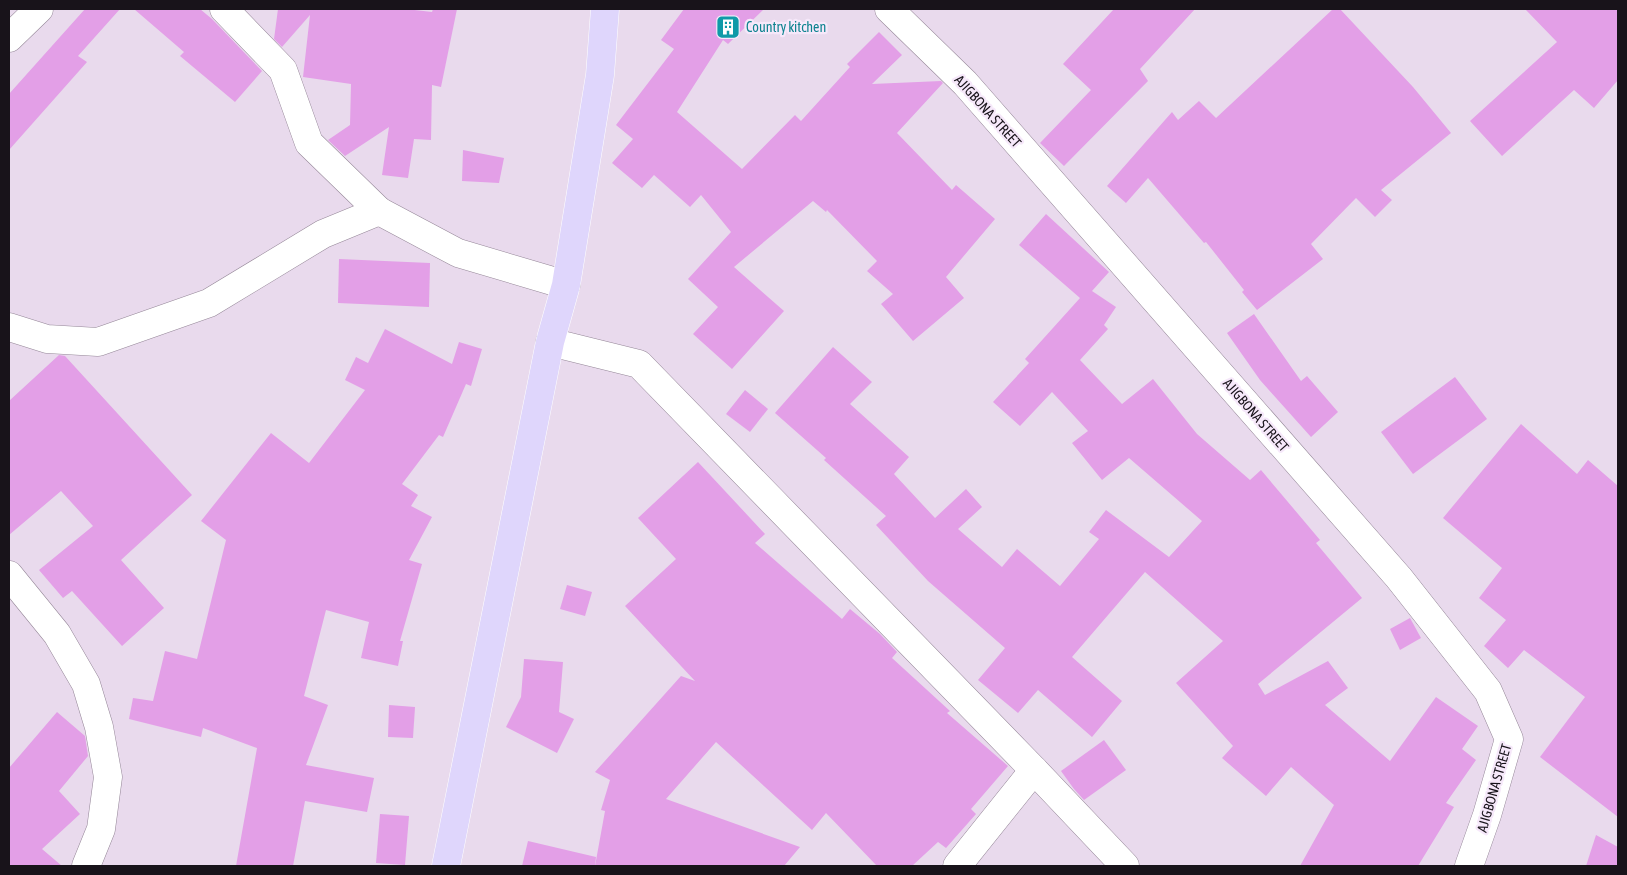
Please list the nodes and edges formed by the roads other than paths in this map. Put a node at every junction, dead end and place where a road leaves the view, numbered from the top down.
1 (38, 9) edge
2 (224, 9) edge
3 (605, 9) edge
4 (889, 9) edge
5 (9, 38) edge
6 (379, 212) junction
7 (566, 285) junction
8 (9, 327) edge
9 (550, 342) junction
10 (9, 575) edge
11 (1034, 770) junction
12 (86, 866) edge
13 (446, 866) edge
14 (957, 866) edge
15 (1125, 866) edge
16 (1469, 866) edge

1 - 5 street
2 - 6 street
3 - 7 main road
4 - 16 street, AJIGBONA STREET
6 - 7 street
6 - 8 street
7 - 9 main road
9 - 11 street
9 - 13 main road
10 - 12 street
11 - 14 street
11 - 15 street

